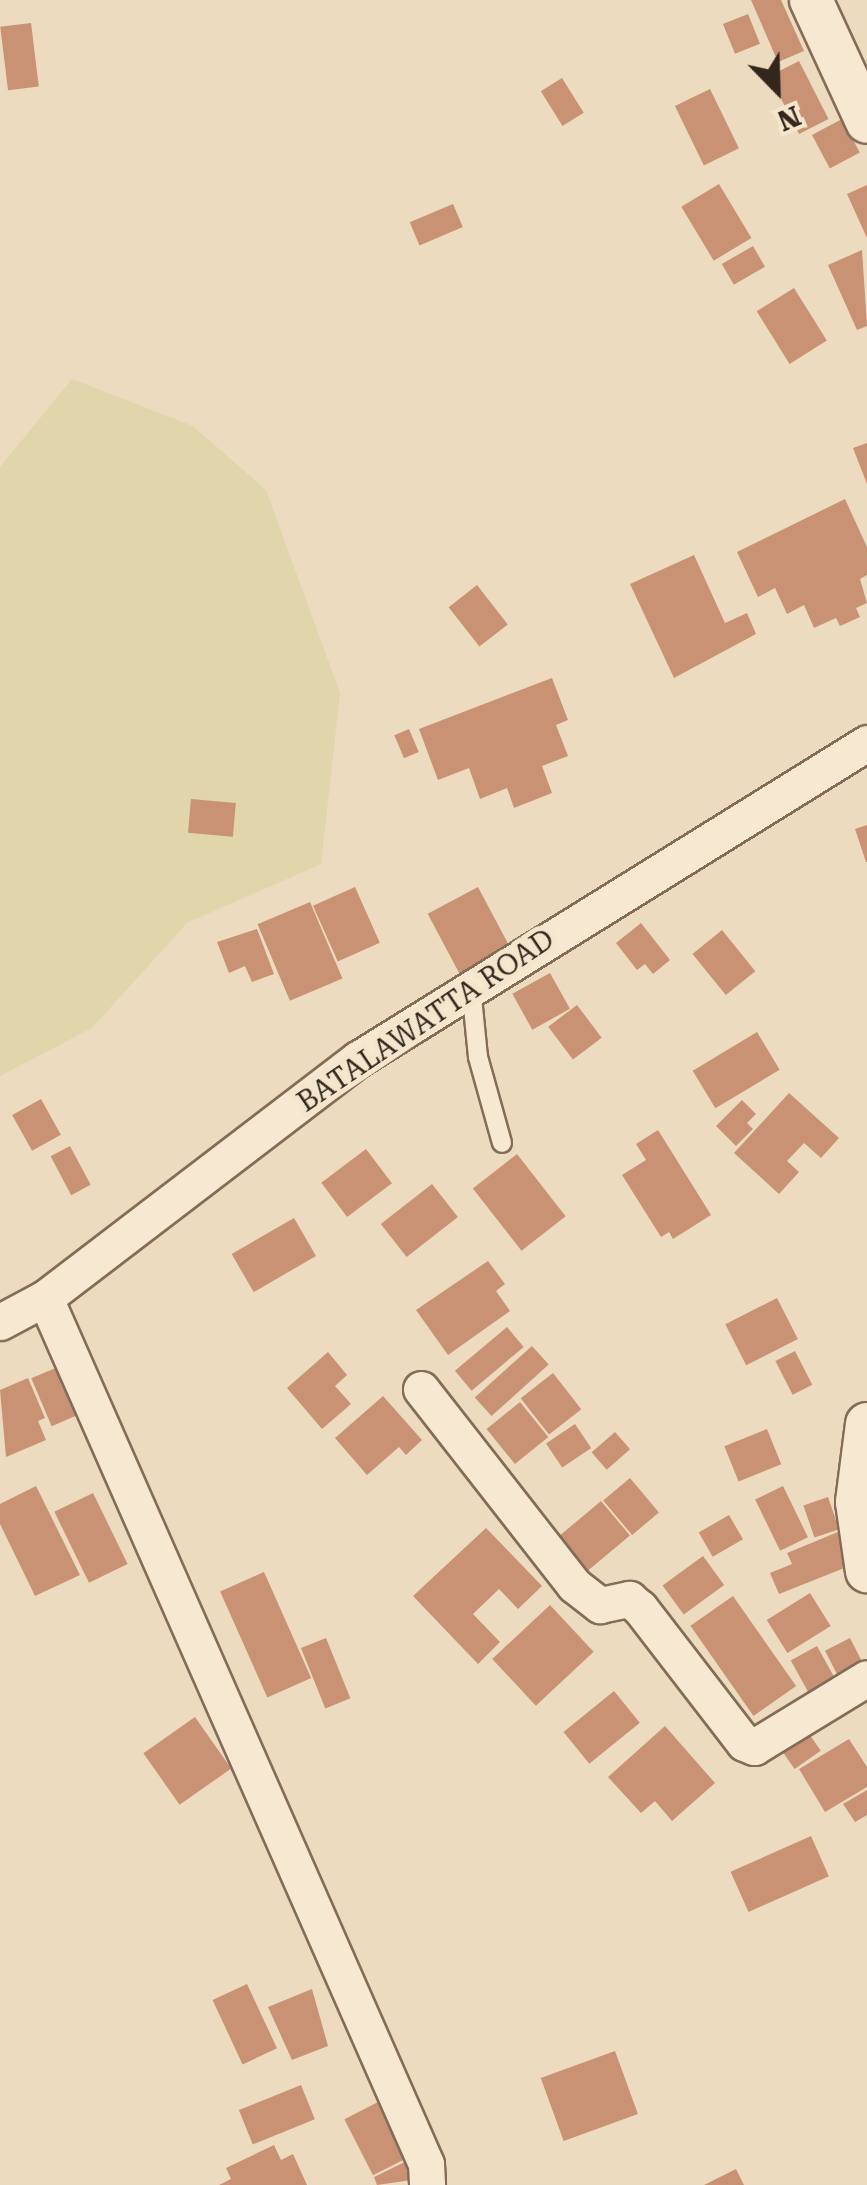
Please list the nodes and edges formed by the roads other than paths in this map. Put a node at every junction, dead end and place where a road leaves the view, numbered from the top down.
1 (810, 0) edge
2 (867, 122) edge
3 (867, 743) edge
4 (471, 987) junction
5 (502, 1143) dead end
6 (45, 1298) junction
7 (0, 1322) edge
8 (421, 1389) dead end
9 (867, 1424) edge
10 (867, 1572) edge
11 (867, 1678) edge
12 (427, 2185) edge

1 - 2 street
3 - 4 street, BATALAWATTA ROAD
4 - 5 lane
4 - 6 street, BATALAWATTA ROAD
6 - 7 street, BATALAWATTA ROAD
6 - 12 street
8 - 11 street
9 - 10 street

